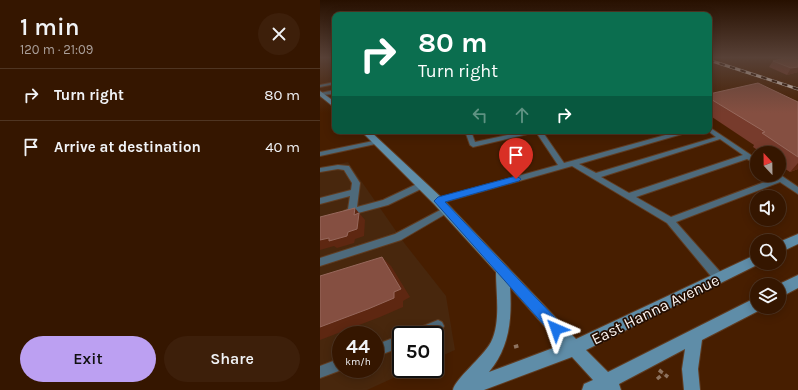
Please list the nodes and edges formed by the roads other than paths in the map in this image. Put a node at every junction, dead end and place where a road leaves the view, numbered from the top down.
1 (332, 84) edge
2 (320, 86) edge
3 (332, 92) edge
4 (321, 94) edge
5 (332, 103) edge
6 (712, 131) edge
7 (369, 134) edge
8 (469, 134) edge
9 (521, 134) edge
10 (541, 134) edge
11 (676, 134) edge
12 (721, 137) junction
13 (378, 142) junction
14 (320, 154) edge
15 (748, 156) joint
16 (572, 163) junction
17 (562, 166) junction
18 (320, 170) edge
19 (595, 176) junction
20 (766, 182) edge
21 (785, 182) edge
22 (422, 185) junction
23 (798, 191) edge
24 (355, 192) junction
25 (629, 196) junction
26 (320, 201) edge
27 (442, 205) junction
28 (352, 212) junction
29 (339, 215) edge
30 (670, 221) junction
31 (798, 239) edge
32 (786, 245) edge
33 (320, 262) edge
34 (750, 262) edge
35 (502, 271) junction
36 (719, 278) junction
37 (798, 281) edge
38 (786, 287) edge
39 (750, 308) edge
40 (695, 336) junction
41 (574, 348) junction
42 (332, 367) edge
43 (320, 372) edge
44 (609, 386) edge
45 (461, 390) edge
46 (590, 390) edge
47 (692, 390) edge

1 - 2 lane
3 - 4 lane
4 - 5 main road
6 - 12 lane
7 - 13 main road
8 - 9 lane
10 - 17 lane
11 - 16 lane
12 - 15 lane
12 - 19 lane
13 - 14 lane
13 - 22 main road
15 - 25 lane
16 - 17 lane
16 - 19 lane
17 - 27 lane
18 - 24 lane
19 - 25 lane
20 - 30 lane
21 - 23 lane
22 - 27 main road
22 - 28 lane
24 - 26 lane
24 - 28 lane
25 - 30 lane
27 - 33 lane
27 - 35 main road
28 - 29 lane
30 - 36 lane
31 - 32 main road
34 - 36 main road, East Hanna Avenue
35 - 41 main road
35 - 45 main road
36 - 41 main road, East Hanna Avenue
37 - 38 main road
39 - 40 main road
40 - 44 main road
40 - 47 main road
41 - 44 main road
41 - 45 main road, East Hanna Avenue
42 - 43 lane
44 - 46 main road

